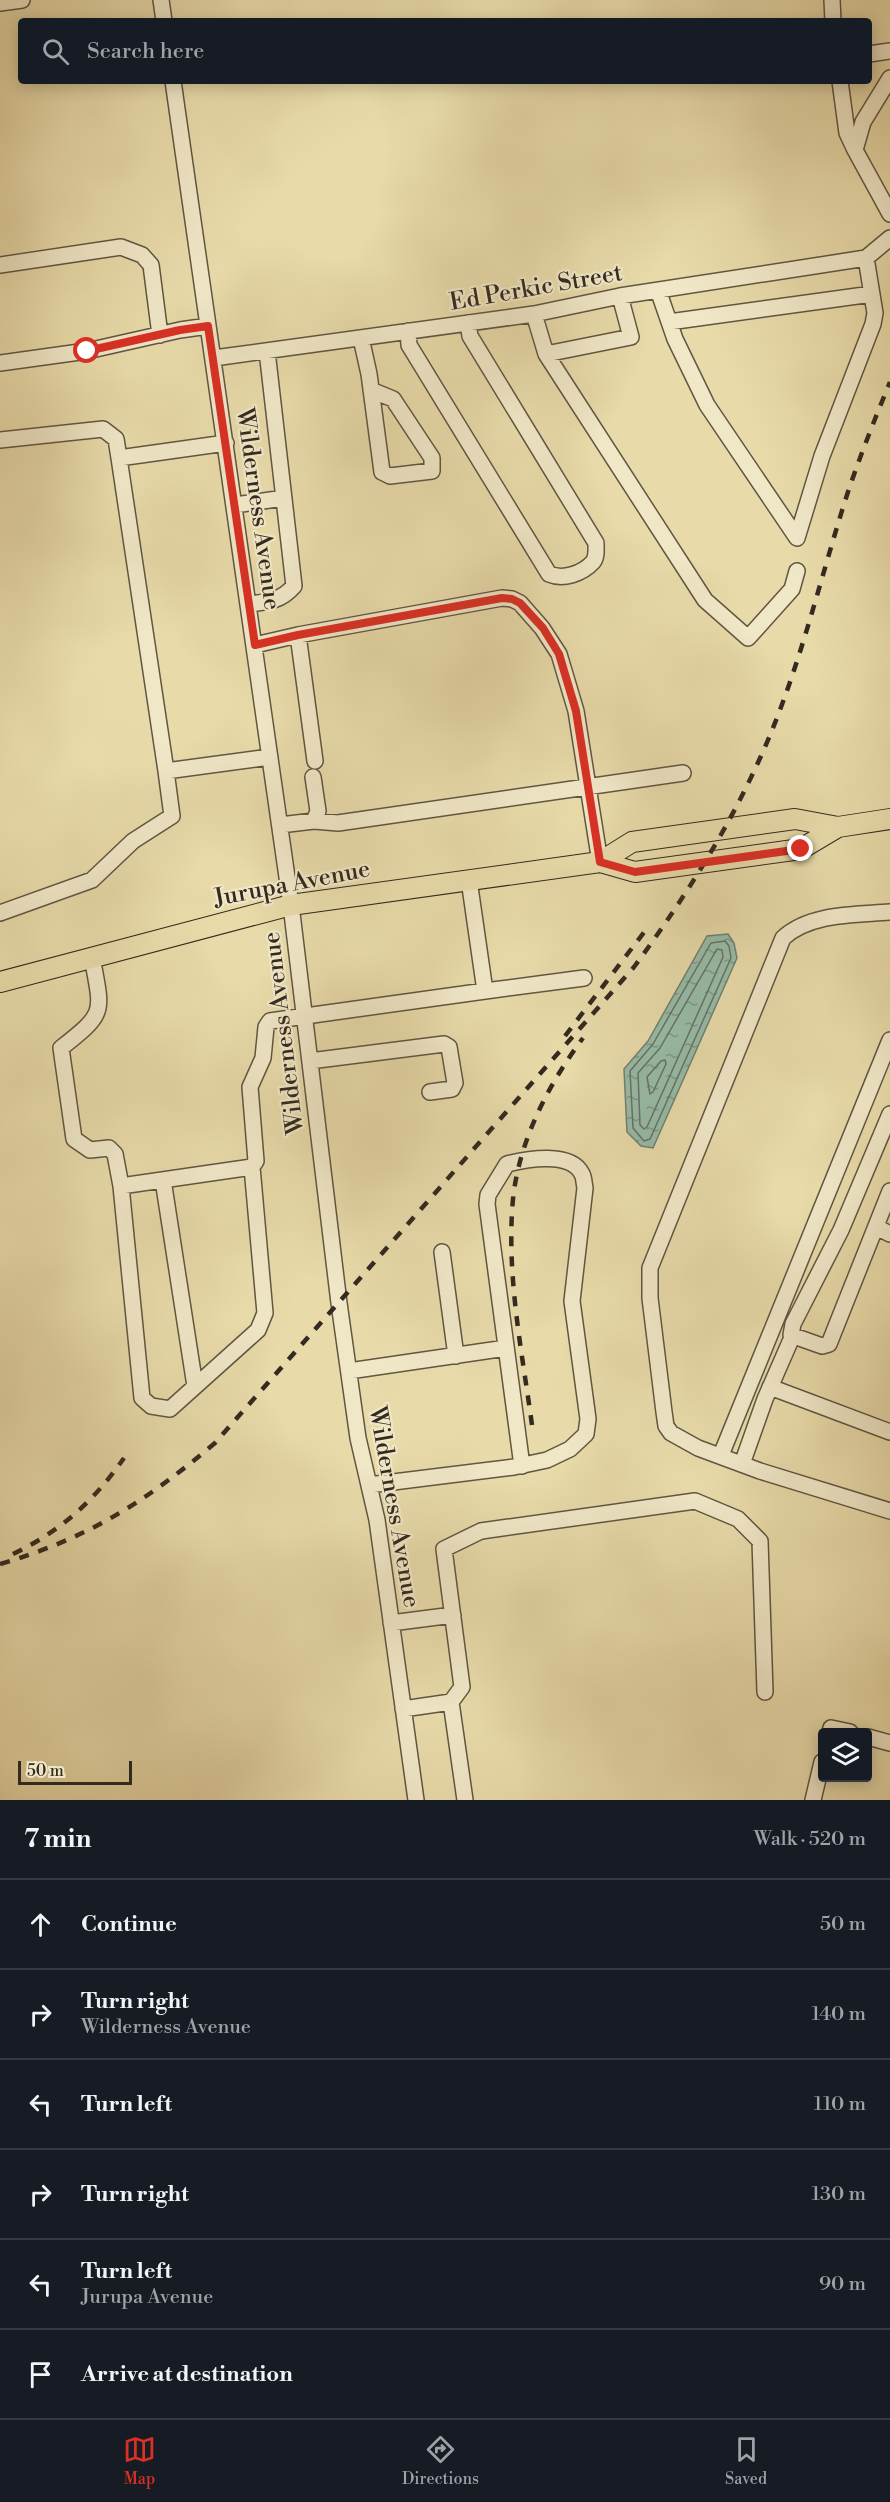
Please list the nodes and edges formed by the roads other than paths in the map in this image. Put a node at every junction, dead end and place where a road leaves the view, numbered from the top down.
1 (21, 0) edge
2 (161, 0) edge
3 (832, 0) edge
4 (0, 3) edge
5 (164, 18) edge
6 (833, 18) edge
7 (890, 51) edge
8 (872, 54) edge
9 (890, 78) edge
10 (173, 84) edge
11 (840, 84) edge
12 (855, 150) junction
13 (890, 214) edge
14 (890, 238) edge
15 (866, 258) junction
16 (0, 265) edge
17 (658, 290) junction
18 (872, 294) junction
19 (620, 296) junction
20 (534, 314) junction
21 (669, 322) junction
22 (468, 323) junction
23 (208, 326) junction
24 (408, 331) junction
25 (160, 335) junction
26 (361, 338) junction
27 (267, 351) junction
28 (546, 354) junction
29 (214, 358) junction
30 (0, 363) edge
31 (371, 390) junction
32 (0, 440) edge
33 (226, 443) junction
34 (119, 458) junction
35 (284, 498) junction
36 (235, 505) junction
37 (797, 571) dead end
38 (249, 604) junction
39 (298, 635) junction
40 (255, 645) junction
41 (270, 757) junction
42 (315, 762) dead end
43 (166, 771) junction
44 (683, 773) dead end
45 (313, 777) dead end
46 (588, 788) junction
47 (890, 819) edge
48 (314, 821) junction
49 (280, 825) junction
50 (838, 828) junction
51 (600, 862) junction
52 (469, 880) junction
53 (291, 905) junction
54 (890, 912) edge
55 (0, 913) edge
56 (92, 957) junction
57 (584, 978) dead end
58 (0, 982) edge
59 (485, 991) junction
60 (304, 1015) junction
61 (890, 1040) edge
62 (310, 1061) junction
63 (430, 1092) dead end
64 (890, 1114) edge
65 (252, 1167) junction
66 (164, 1180) junction
67 (121, 1185) junction
68 (890, 1191) edge
69 (876, 1227) junction
70 (890, 1234) edge
71 (442, 1252) dead end
72 (792, 1335) junction
73 (506, 1348) junction
74 (456, 1356) junction
75 (349, 1371) junction
76 (195, 1386) junction
77 (770, 1387) junction
78 (890, 1432) edge
79 (721, 1455) junction
80 (742, 1464) junction
81 (522, 1466) junction
82 (369, 1485) junction
83 (890, 1511) edge
84 (453, 1615) junction
85 (391, 1623) junction
86 (765, 1692) dead end
87 (451, 1702) junction
88 (403, 1709) junction
89 (872, 1738) edge
90 (890, 1743) edge
91 (818, 1779) edge
92 (416, 1800) edge
93 (465, 1800) edge
94 (813, 1800) edge

1 - 4 street
2 - 5 street
3 - 6 street
7 - 8 street
9 - 12 street
10 - 23 street, Wilderness Avenue
11 - 12 street
12 - 13 street
14 - 15 street
15 - 17 street, Ed Perkic Street
15 - 18 street
16 - 25 street
17 - 19 street, Ed Perkic Street
17 - 21 street
18 - 21 street
18 - 21 street
19 - 20 street, Ed Perkic Street
19 - 28 street
20 - 22 street, Ed Perkic Street
20 - 28 street
22 - 24 street, Ed Perkic Street
22 - 24 street
23 - 25 street
23 - 29 street, Wilderness Avenue
24 - 26 street, Ed Perkic Street
25 - 30 street
26 - 27 street, Ed Perkic Street
26 - 31 street
27 - 29 street, Ed Perkic Street
27 - 35 street
28 - 37 street
29 - 33 street, Wilderness Avenue
31 - 31 street
32 - 34 street
33 - 34 street
33 - 36 street, Wilderness Avenue
34 - 43 street
35 - 36 street
35 - 38 street
36 - 38 street, Wilderness Avenue
38 - 40 street, Wilderness Avenue
39 - 40 street
39 - 42 street
39 - 46 street
40 - 41 street, Wilderness Avenue
41 - 43 street
41 - 49 street, Wilderness Avenue
43 - 55 street
44 - 46 street
45 - 48 street
46 - 48 street
46 - 51 street
47 - 50 main road, Jurupa Avenue
48 - 49 street
49 - 53 street, Wilderness Avenue
50 - 51 main road, Jurupa Avenue
50 - 51 main road, Jurupa Avenue
51 - 52 main road, Jurupa Avenue
52 - 53 main road, Jurupa Avenue
52 - 59 street
53 - 56 main road, Jurupa Avenue
53 - 60 street, Wilderness Avenue
54 - 79 street
56 - 58 main road, Jurupa Avenue
56 - 67 street
57 - 59 street
59 - 60 street
60 - 62 street, Wilderness Avenue
60 - 65 street
61 - 79 street
62 - 63 street
62 - 75 street, Wilderness Avenue
64 - 72 street
65 - 66 street
65 - 76 street
66 - 67 street
66 - 76 street
67 - 76 street
68 - 69 street
69 - 70 street
69 - 72 street
71 - 74 street
72 - 77 street
73 - 74 street
73 - 81 street
73 - 81 street
74 - 75 street
75 - 82 street, Wilderness Avenue
77 - 78 street
77 - 80 street
79 - 80 street
80 - 83 street
81 - 82 street
82 - 85 street, Wilderness Avenue
84 - 85 street
84 - 86 street
84 - 87 street
85 - 88 street, Wilderness Avenue
87 - 88 street
87 - 93 street
88 - 92 street, Wilderness Avenue
89 - 90 street
91 - 94 street

